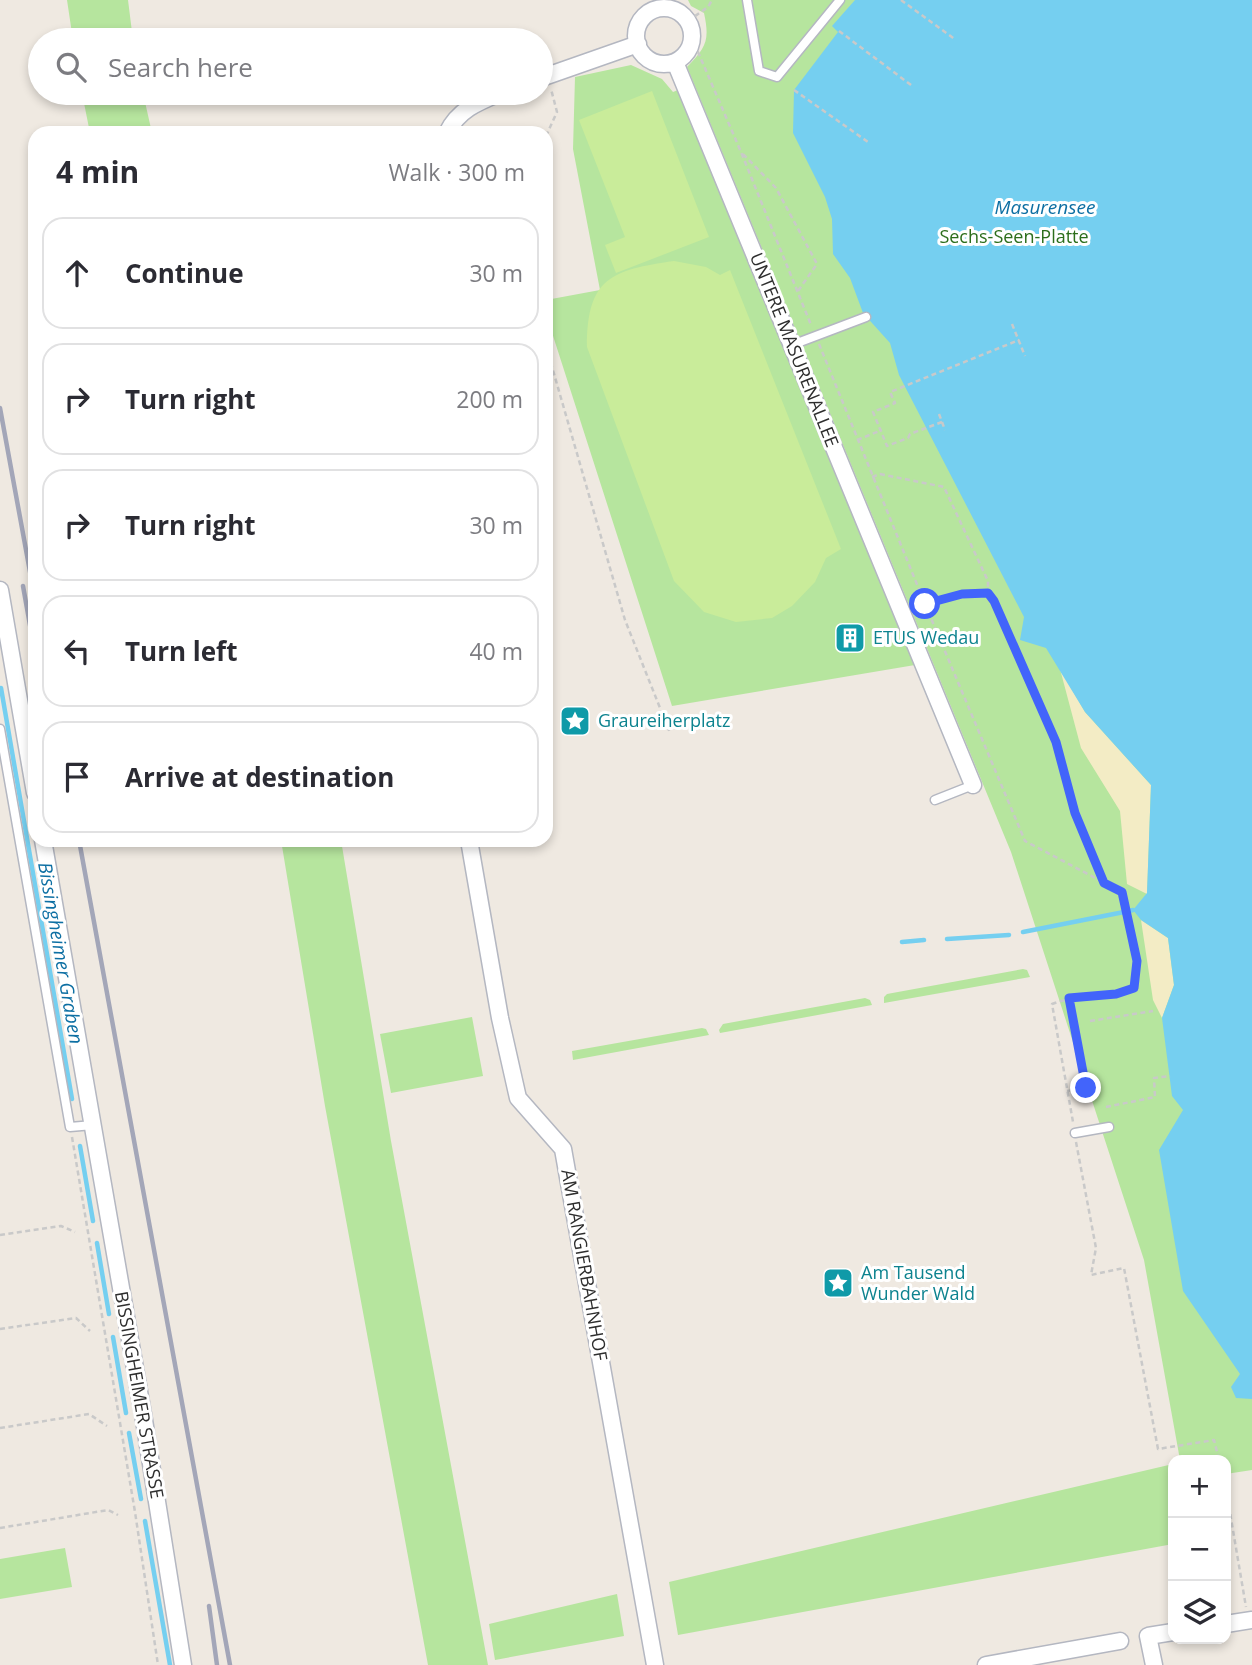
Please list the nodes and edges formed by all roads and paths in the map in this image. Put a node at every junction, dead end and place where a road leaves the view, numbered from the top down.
1 (712, 0) edge
2 (747, 0) edge
3 (840, 0) edge
4 (901, 0) edge
5 (645, 6) edge
6 (676, 8) edge
7 (839, 31) dead end
8 (956, 40) dead end
9 (638, 44) junction
10 (675, 62) junction
11 (553, 74) edge
12 (911, 85) dead end
13 (794, 90) dead end
14 (553, 101) edge
15 (469, 105) edge
16 (450, 126) edge
17 (551, 126) edge
18 (868, 142) dead end
19 (741, 152) dead end
20 (798, 291) dead end
21 (866, 317) dead end
22 (1012, 324) dead end
23 (1019, 341) junction
24 (792, 345) junction
25 (1025, 356) dead end
26 (553, 370) edge
27 (939, 414) dead end
28 (942, 422) junction
29 (882, 430) junction
30 (945, 430) dead end
31 (857, 440) dead end
32 (872, 477) dead end
33 (0, 590) edge
34 (988, 593) junction
35 (925, 604) dead end
36 (930, 618) dead end
37 (7, 670) edge
38 (0, 729) edge
39 (670, 733) dead end
40 (28, 762) edge
41 (973, 785) joint
42 (935, 800) dead end
43 (44, 847) edge
44 (470, 847) edge
45 (1104, 883) junction
46 (1069, 998) junction
47 (1052, 1004) dead end
48 (1153, 1011) dead end
49 (1090, 1021) dead end
50 (1170, 1076) dead end
51 (1067, 1090) dead end
52 (1106, 1107) dead end
53 (93, 1125) junction
54 (1109, 1126) dead end
55 (70, 1127) junction
56 (1075, 1133) dead end
57 (75, 1232) dead end
58 (0, 1235) edge
59 (1091, 1275) dead end
60 (0, 1329) edge
61 (90, 1331) dead end
62 (107, 1426) dead end
63 (0, 1428) edge
64 (1218, 1455) edge
65 (118, 1515) dead end
66 (1231, 1516) edge
67 (0, 1528) edge
68 (1250, 1621) edge
69 (1231, 1623) edge
70 (1168, 1633) edge
71 (1120, 1641) dead end
72 (158, 1665) edge
73 (183, 1665) edge
74 (655, 1665) edge
75 (985, 1665) edge
76 (1154, 1665) edge

1 - 6 path
2 - 3 lane
4 - 8 path
5 - 6 street
5 - 9 street
6 - 10 street
7 - 12 path
9 - 10 street
9 - 11 street
10 - 24 street, UNTERE MASURENALLEE
13 - 18 path
14 - 17 path
15 - 16 street
19 - 20 path
21 - 24 lane
22 - 23 path
23 - 25 path
23 - 29 path
24 - 41 street, UNTERE MASURENALLEE
26 - 39 path
27 - 28 path
28 - 29 path
28 - 30 path
29 - 31 path
32 - 34 path
33 - 37 street
34 - 35 path
34 - 45 path
36 - 45 path
37 - 40 street
38 - 55 lane
41 - 42 lane
43 - 53 street, BISSINGHEIMER STRASSE
44 - 74 street, AM RANGIERBAHNHOF
45 - 46 path
46 - 47 path
46 - 51 path
48 - 49 path
50 - 52 path
53 - 55 lane
53 - 73 street, BISSINGHEIMER STRASSE
54 - 56 lane
55 - 72 path
57 - 58 path
59 - 64 path
60 - 61 path
62 - 63 path
65 - 67 path
66 - 68 path
68 - 69 street
70 - 76 street
71 - 75 street

